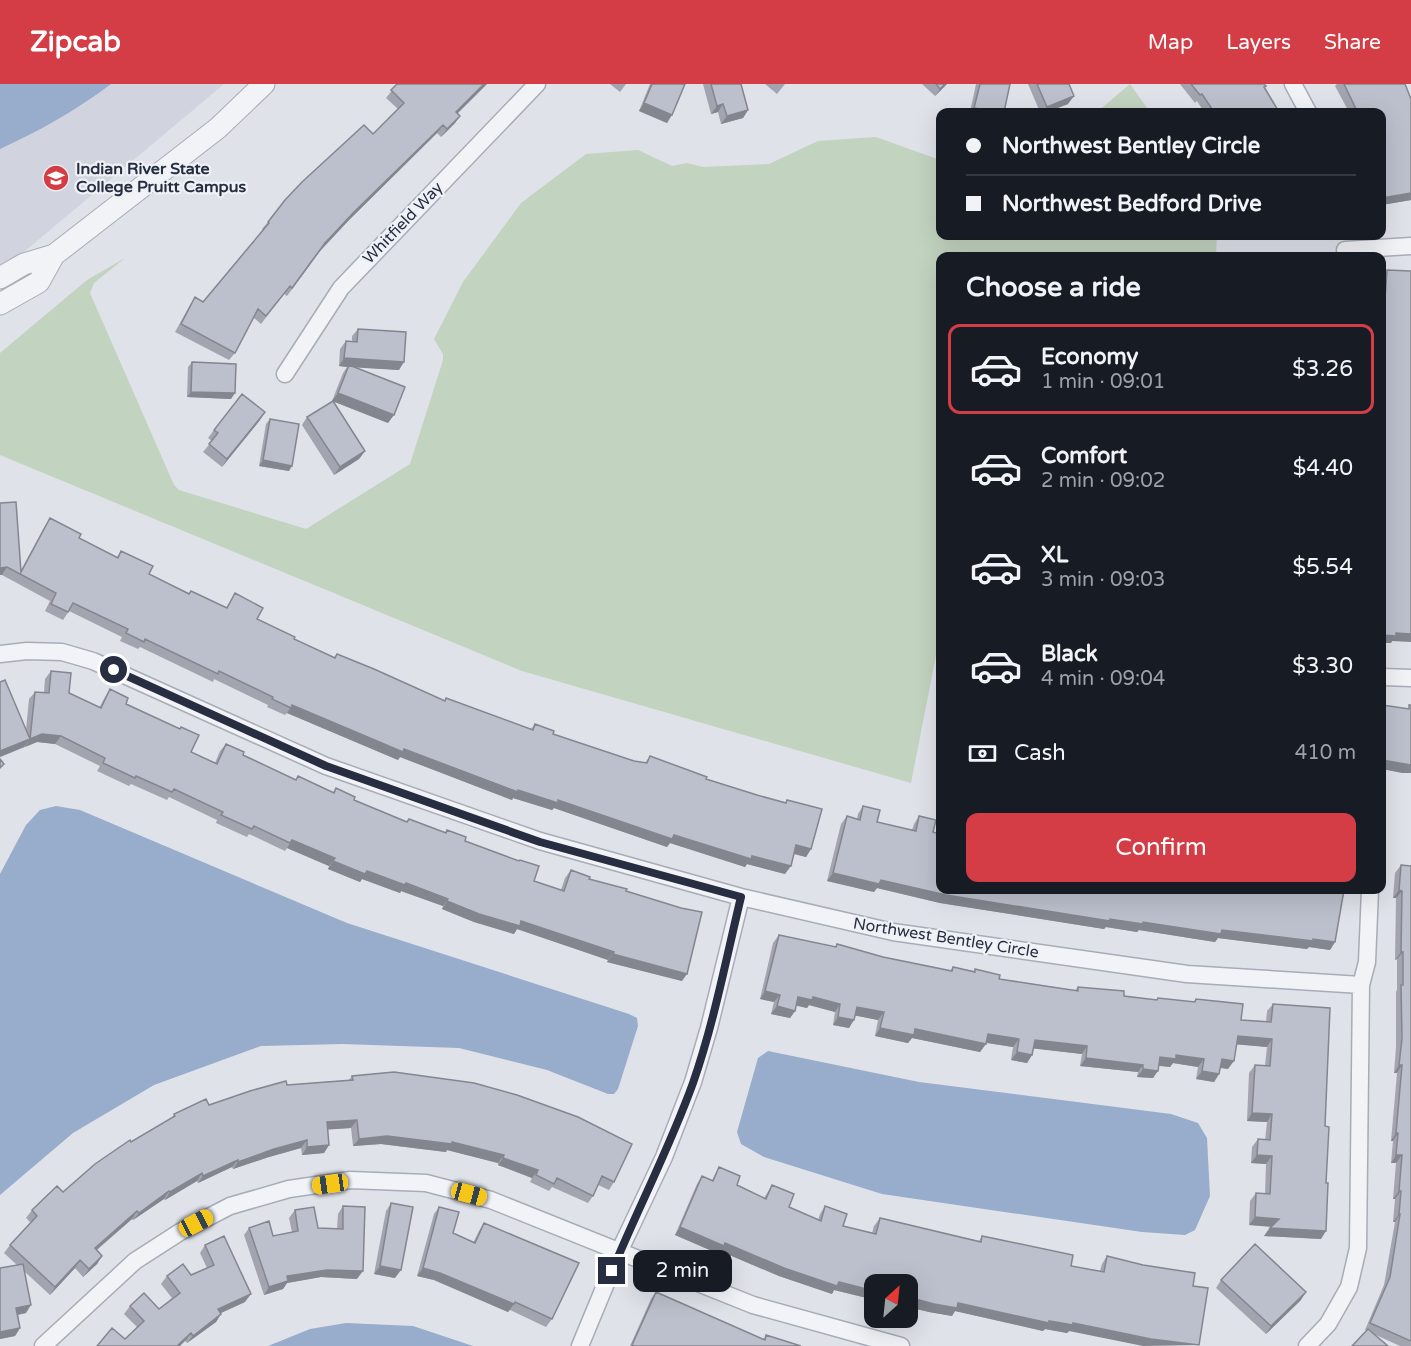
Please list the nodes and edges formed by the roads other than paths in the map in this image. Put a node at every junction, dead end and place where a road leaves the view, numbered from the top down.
1 (264, 84) edge
2 (537, 84) edge
3 (1293, 84) edge
4 (1306, 108) edge
5 (1411, 246) edge
6 (1344, 247) edge
7 (54, 255) junction
8 (0, 278) edge
9 (0, 304) edge
10 (285, 374) dead end
11 (0, 654) edge
12 (1386, 677) edge
13 (1411, 678) edge
14 (1370, 894) edge
15 (741, 897) junction
16 (1361, 985) junction
17 (620, 1252) junction
18 (43, 1346) edge
19 (580, 1346) edge
20 (901, 1346) edge
21 (1307, 1346) edge

1 - 7 street
2 - 10 street, Whitfield Way
3 - 4 street
5 - 6 street
7 - 8 street
7 - 9 street
11 - 15 street, Northwest Bentley Circle
12 - 13 street
14 - 16 street
15 - 16 street, Northwest Bentley Circle
15 - 17 street
16 - 21 street
17 - 18 street
17 - 19 street
17 - 20 street

